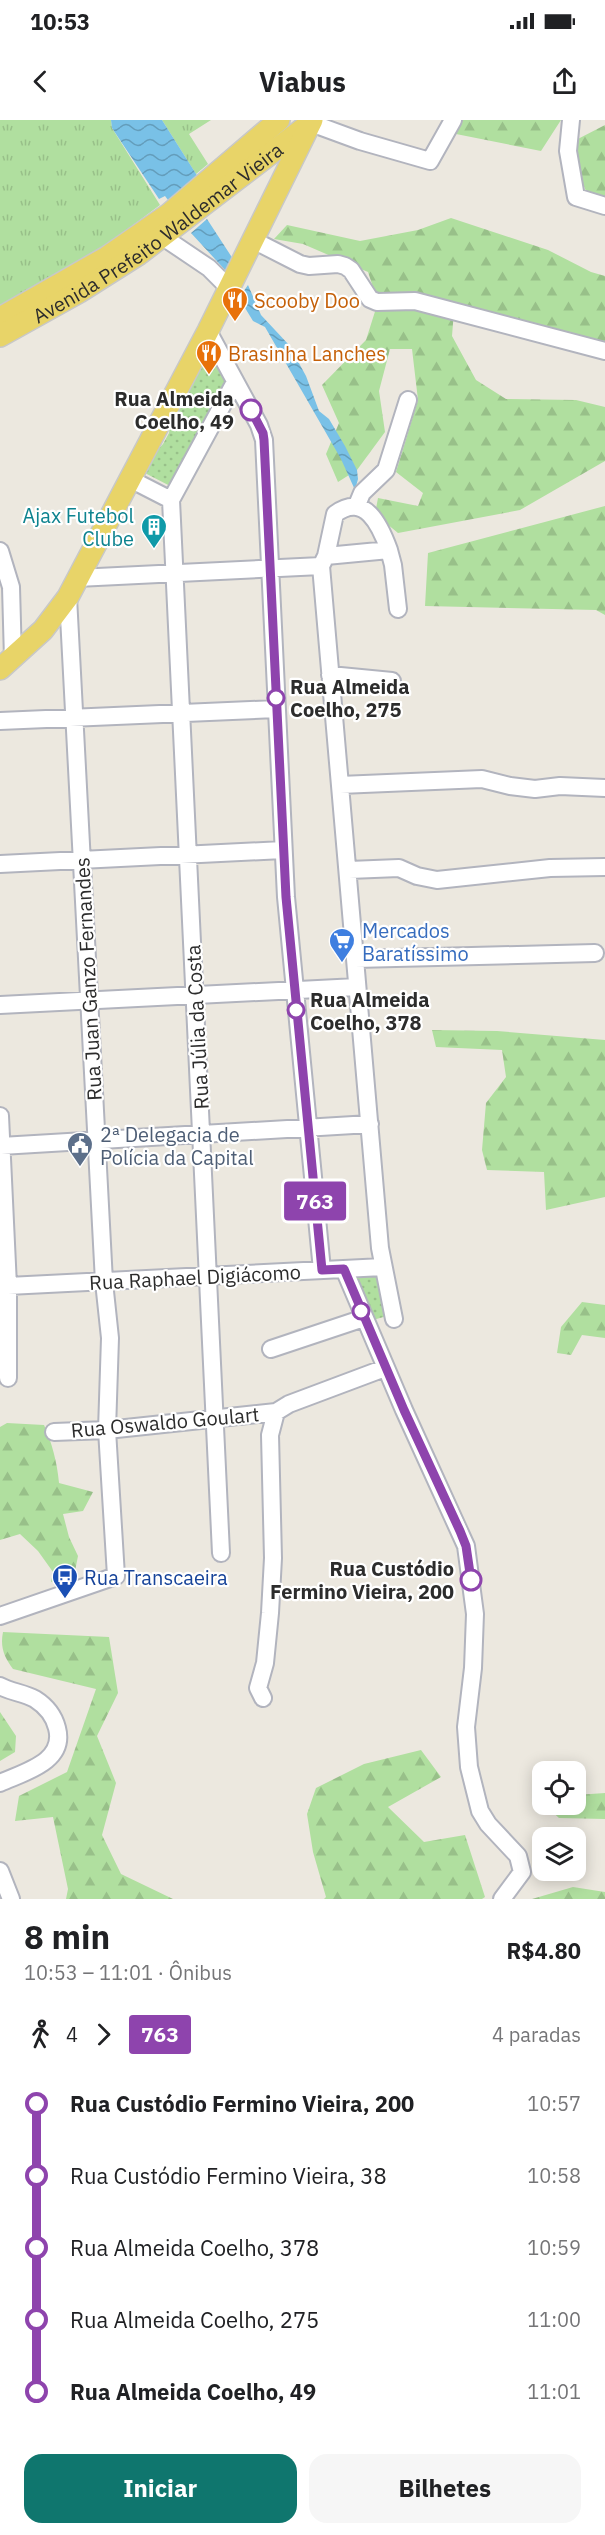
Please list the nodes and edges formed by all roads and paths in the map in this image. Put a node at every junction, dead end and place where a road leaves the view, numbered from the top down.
1 (279, 120) edge
2 (453, 120) edge
3 (571, 120) edge
4 (311, 121) edge
5 (605, 206) edge
6 (163, 237) junction
7 (253, 240) junction
8 (229, 288) junction
9 (0, 318) edge
10 (208, 331) junction
11 (0, 336) edge
12 (605, 351) edge
13 (235, 382) junction
14 (408, 400) dead end
15 (130, 479) junction
16 (171, 500) junction
17 (357, 505) junction
18 (389, 550) junction
19 (0, 551) edge
20 (323, 561) junction
21 (270, 569) junction
22 (175, 574) junction
23 (72, 587) junction
24 (398, 609) dead end
25 (6, 664) edge
26 (330, 675) junction
27 (392, 681) dead end
28 (276, 709) junction
29 (182, 713) junction
30 (74, 718) junction
31 (0, 721) edge
32 (340, 784) junction
33 (605, 788) edge
34 (283, 850) junction
35 (188, 855) junction
36 (81, 860) junction
37 (0, 864) edge
38 (605, 867) edge
39 (349, 870) junction
40 (595, 953) dead end
41 (355, 959) junction
42 (357, 987) junction
43 (294, 990) junction
44 (195, 995) junction
45 (89, 1000) junction
46 (0, 1005) edge
47 (0, 1116) edge
48 (370, 1124) junction
49 (308, 1128) junction
50 (202, 1134) junction
51 (96, 1140) junction
52 (1, 1146) edge
53 (383, 1267) junction
54 (344, 1269) junction
55 (322, 1270) junction
56 (209, 1276) junction
57 (104, 1282) junction
58 (8, 1286) junction
59 (394, 1319) dead end
60 (366, 1323) junction
61 (271, 1348) dead end
62 (385, 1368) junction
63 (8, 1378) dead end
64 (276, 1412) junction
65 (215, 1417) junction
66 (107, 1430) junction
67 (54, 1432) dead end
68 (221, 1553) dead end
69 (0, 1616) edge
70 (0, 1686) edge
71 (263, 1698) dead end
72 (0, 1783) edge
73 (0, 1871) edge
74 (11, 1899) edge
75 (502, 1899) edge

1 - 9 main road, Avenida Prefeito Waldemar Vieira
2 - 4 street
3 - 5 street
4 - 6 main road, Avenida Prefeito Waldemar Vieira
4 - 7 main road
6 - 8 street
6 - 11 main road, Avenida Prefeito Waldemar Vieira
7 - 8 main road
7 - 12 street
8 - 10 main road
10 - 13 street
10 - 15 main road
13 - 16 street
13 - 21 street
14 - 17 street
15 - 16 street
15 - 23 main road
16 - 22 street, Rua Júlia da Costa
17 - 18 street
17 - 20 street
18 - 20 street
18 - 24 street
19 - 25 street
20 - 21 street
20 - 26 street
21 - 22 street
21 - 28 street
22 - 23 street
22 - 29 street, Rua Júlia da Costa
23 - 25 main road
23 - 30 street, Rua Juan Ganzo Fernandes
26 - 27 street
26 - 32 street
28 - 29 street
28 - 34 street
29 - 30 street
29 - 35 street, Rua Júlia da Costa
30 - 31 street
30 - 36 street, Rua Juan Ganzo Fernandes
32 - 33 street
32 - 39 street
34 - 35 street
34 - 43 street
35 - 36 street
35 - 44 street, Rua Júlia da Costa
36 - 37 street
36 - 45 street, Rua Juan Ganzo Fernandes
38 - 39 street
39 - 41 street
40 - 41 street
41 - 42 street
42 - 43 street
42 - 48 street
43 - 44 street
43 - 49 street
44 - 45 street
44 - 50 street, Rua Júlia da Costa
45 - 46 street
45 - 51 street, Rua Juan Ganzo Fernandes
47 - 52 street
48 - 49 street
48 - 53 street
49 - 50 street
49 - 55 street
50 - 51 street
50 - 56 street, Rua Júlia da Costa
51 - 52 street
51 - 57 street, Rua Juan Ganzo Fernandes
52 - 58 street
53 - 54 street, Rua Raphael Digiácomo
53 - 59 street
54 - 55 street, Rua Raphael Digiácomo
54 - 60 street
55 - 56 street, Rua Raphael Digiácomo
56 - 57 street, Rua Raphael Digiácomo
56 - 65 street, Rua Júlia da Costa
57 - 58 street, Rua Raphael Digiácomo
57 - 66 street, Rua Juan Ganzo Fernandes
58 - 63 street
60 - 61 street
60 - 62 street
62 - 64 street
62 - 75 street
64 - 65 street, Rua Oswaldo Goulart
64 - 71 street
65 - 66 street, Rua Oswaldo Goulart
65 - 68 street, Rua Júlia da Costa
66 - 67 street, Rua Oswaldo Goulart
66 - 69 street, Rua Juan Ganzo Fernandes
70 - 72 street
73 - 74 street

